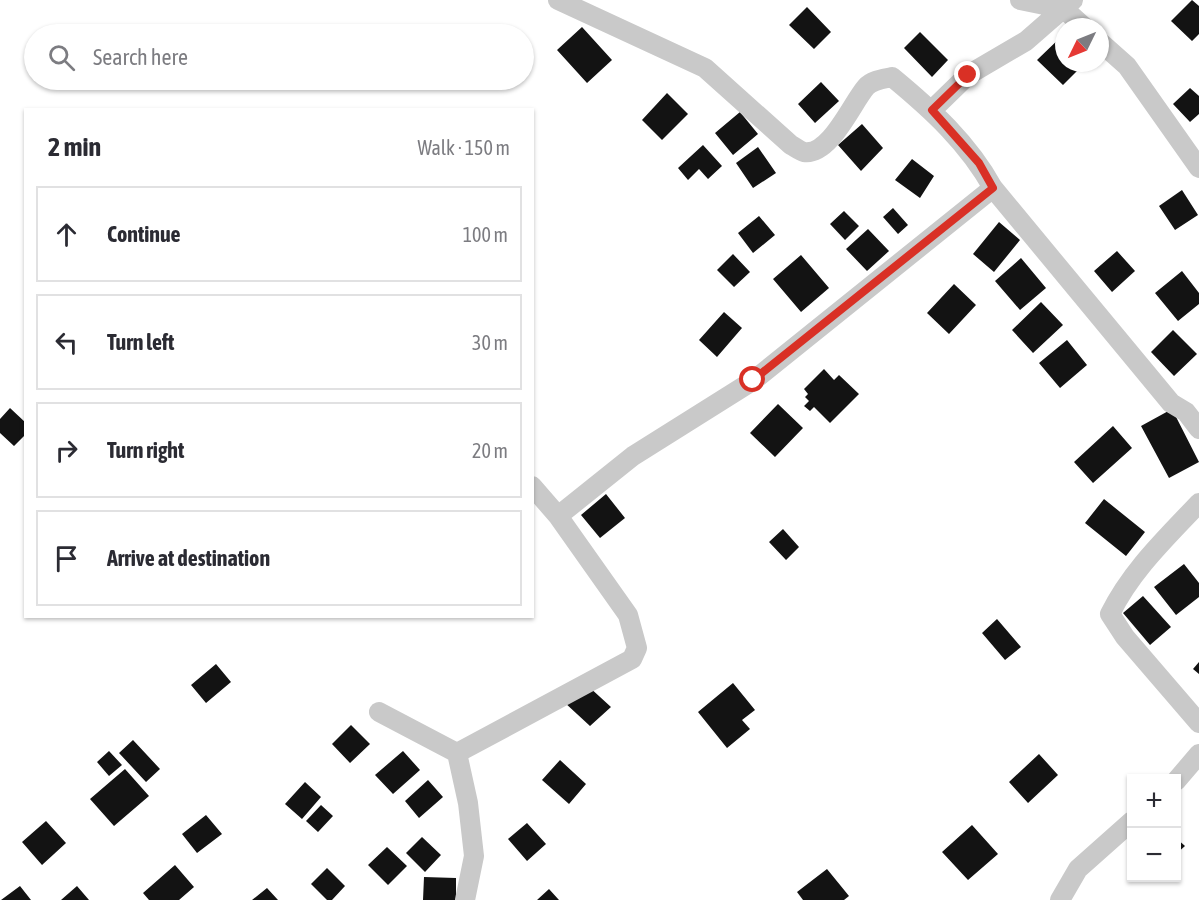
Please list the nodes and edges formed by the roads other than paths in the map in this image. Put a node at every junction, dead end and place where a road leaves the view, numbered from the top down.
1 (558, 0) edge
2 (1020, 0) edge
3 (1069, 5) edge
4 (1078, 18) edge
5 (1109, 50) edge
6 (932, 110) junction
7 (1199, 168) edge
8 (993, 188) junction
9 (1199, 429) edge
10 (534, 488) edge
11 (1199, 503) edge
12 (558, 516) junction
13 (378, 712) dead end
14 (1199, 723) edge
15 (457, 753) junction
16 (1199, 754) edge
17 (1181, 775) edge
18 (1127, 825) edge
19 (465, 900) edge
20 (1060, 900) edge

1 - 6 street
2 - 3 street
3 - 4 street
3 - 6 street
5 - 7 street
6 - 8 street
8 - 9 street
8 - 12 street
10 - 12 street
11 - 14 street
12 - 15 street
13 - 15 street
15 - 19 street
16 - 17 street
18 - 20 street

